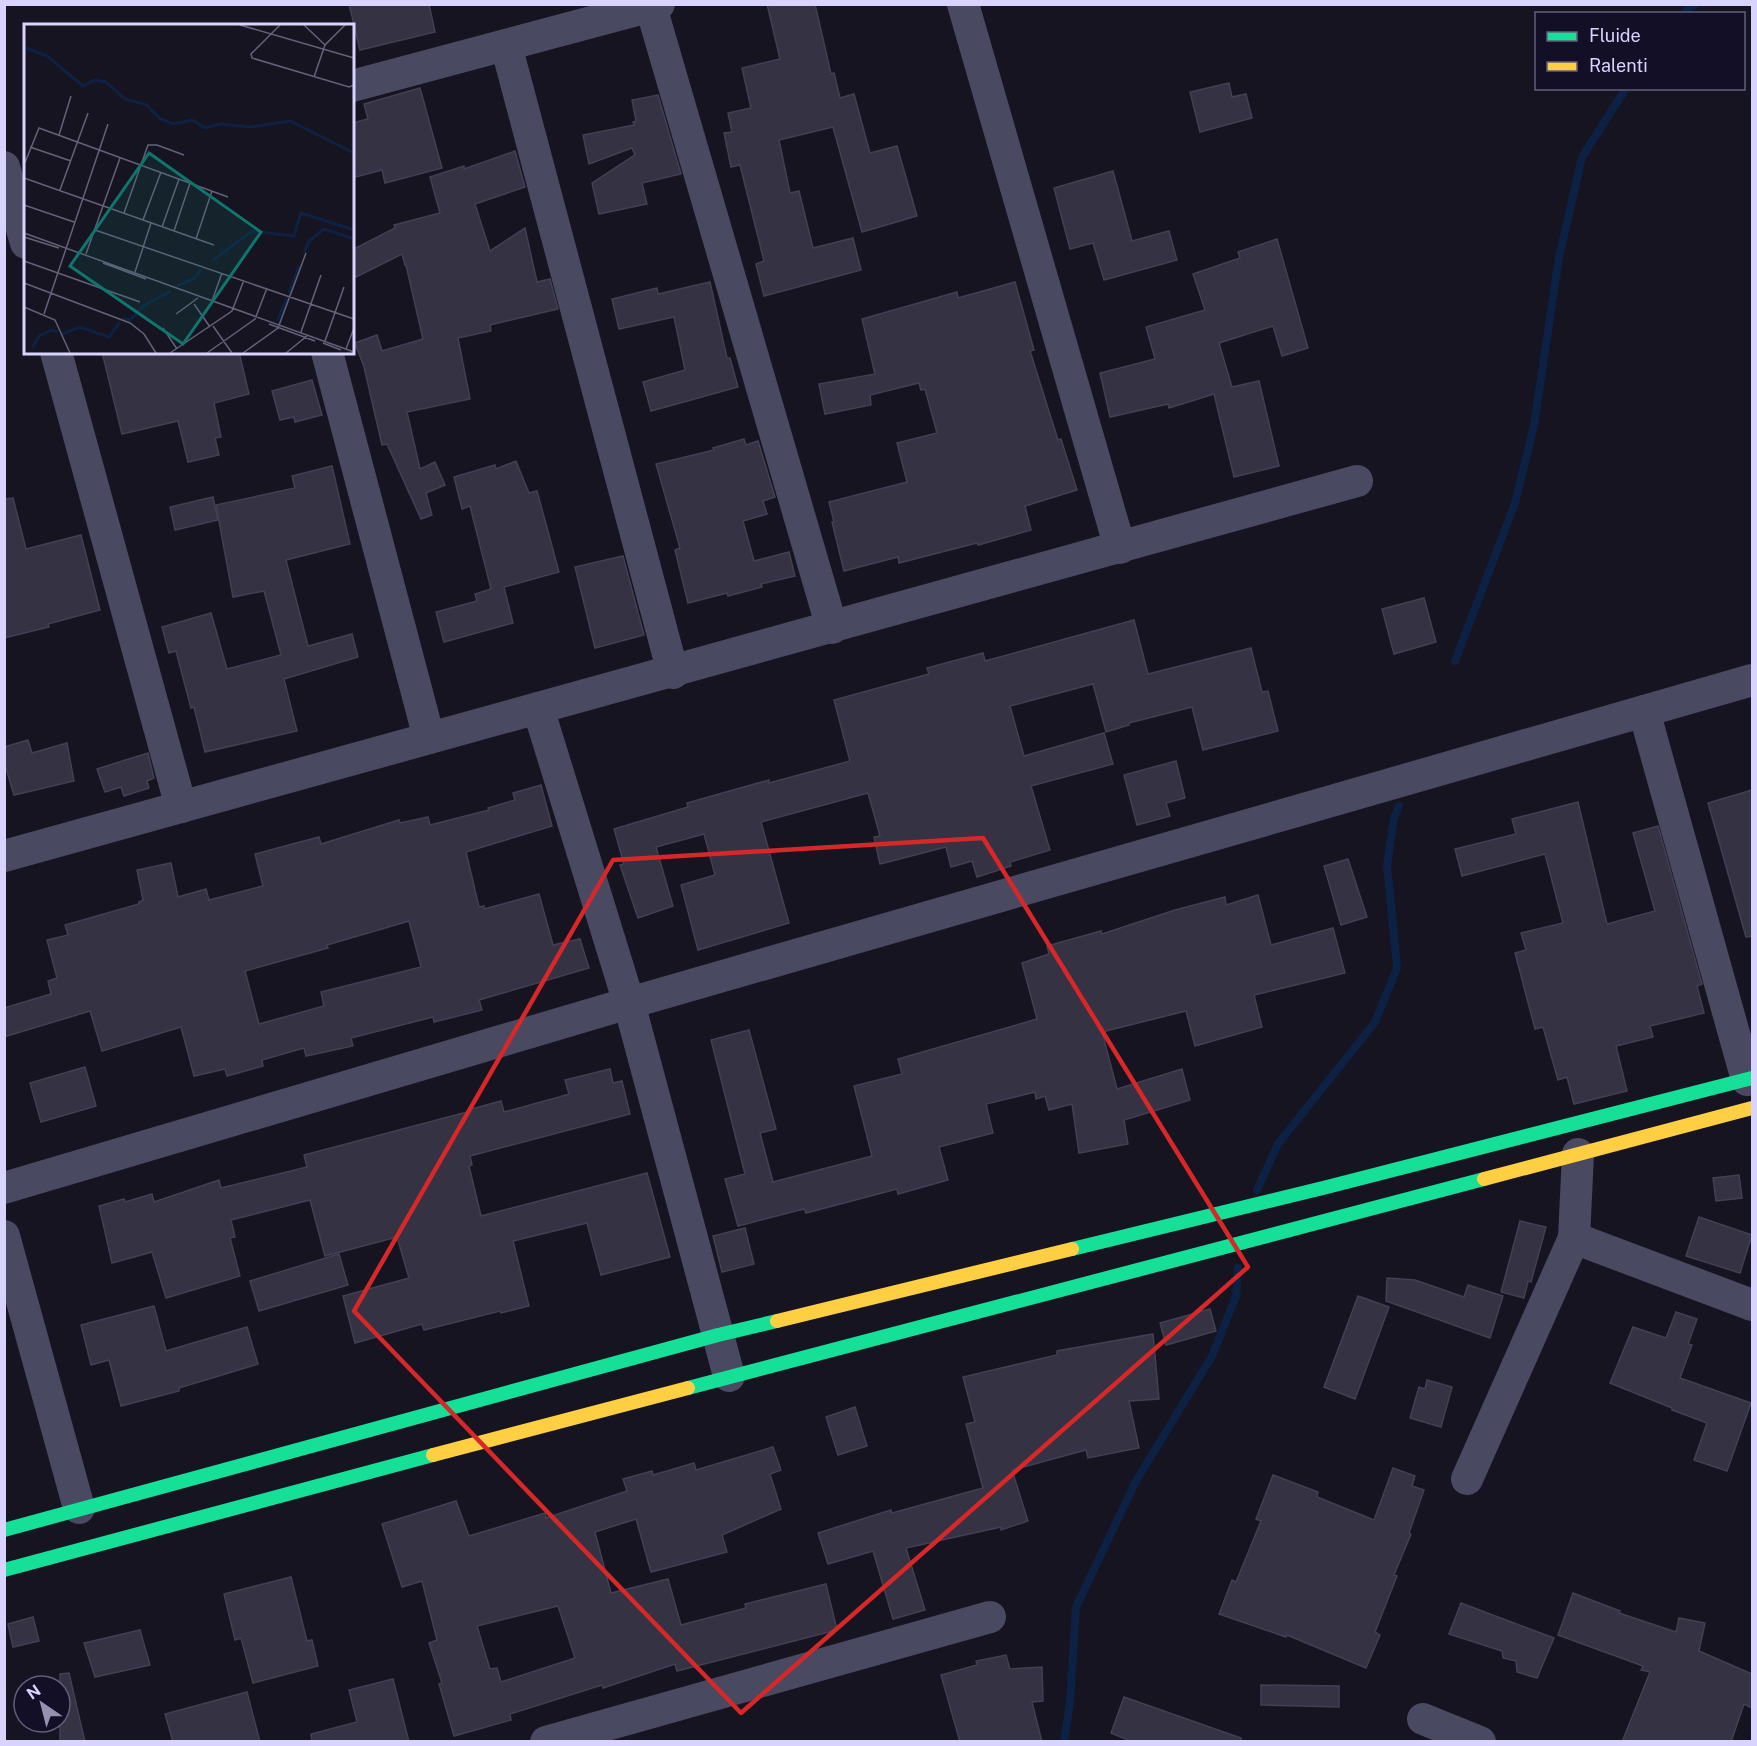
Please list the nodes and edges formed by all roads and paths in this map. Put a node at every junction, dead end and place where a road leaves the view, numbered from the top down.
1 (963, 4) edge
2 (655, 5) edge
3 (506, 45) junction
4 (354, 85) edge
5 (10, 174) edge
6 (24, 234) edge
7 (57, 354) edge
8 (328, 354) edge
9 (1358, 481) dead end
10 (1120, 548) junction
11 (832, 628) junction
12 (673, 673) junction
13 (1752, 680) edge
14 (538, 708) junction
15 (1644, 711) junction
16 (429, 738) junction
17 (181, 807) junction
18 (4, 856) edge
19 (628, 1004) junction
20 (1750, 1089) edge
21 (1578, 1154) junction
22 (4, 1188) edge
23 (4, 1236) edge
24 (1574, 1238) junction
25 (1752, 1305) edge
26 (718, 1335) junction
27 (729, 1376) junction
28 (1467, 1479) dead end
29 (79, 1508) junction
30 (4, 1530) edge
31 (4, 1570) edge
32 (990, 1617) dead end
33 (1423, 1719) dead end
34 (546, 1742) edge
35 (1480, 1742) edge

1 - 10 street
2 - 3 street
2 - 11 street
3 - 4 street
3 - 12 street
5 - 6 street
7 - 17 street
8 - 16 street
9 - 10 street
10 - 11 street
11 - 12 street
12 - 14 street
13 - 15 street
14 - 16 street
14 - 19 street
15 - 19 street
15 - 20 street
16 - 17 street
17 - 18 street
19 - 22 street
19 - 26 street
20 - 21 street
20 - 26 street
21 - 24 street
21 - 27 street
23 - 29 street
24 - 25 street
24 - 28 street
26 - 27 street
26 - 29 street
27 - 31 street
29 - 30 street
32 - 34 street
33 - 35 street

